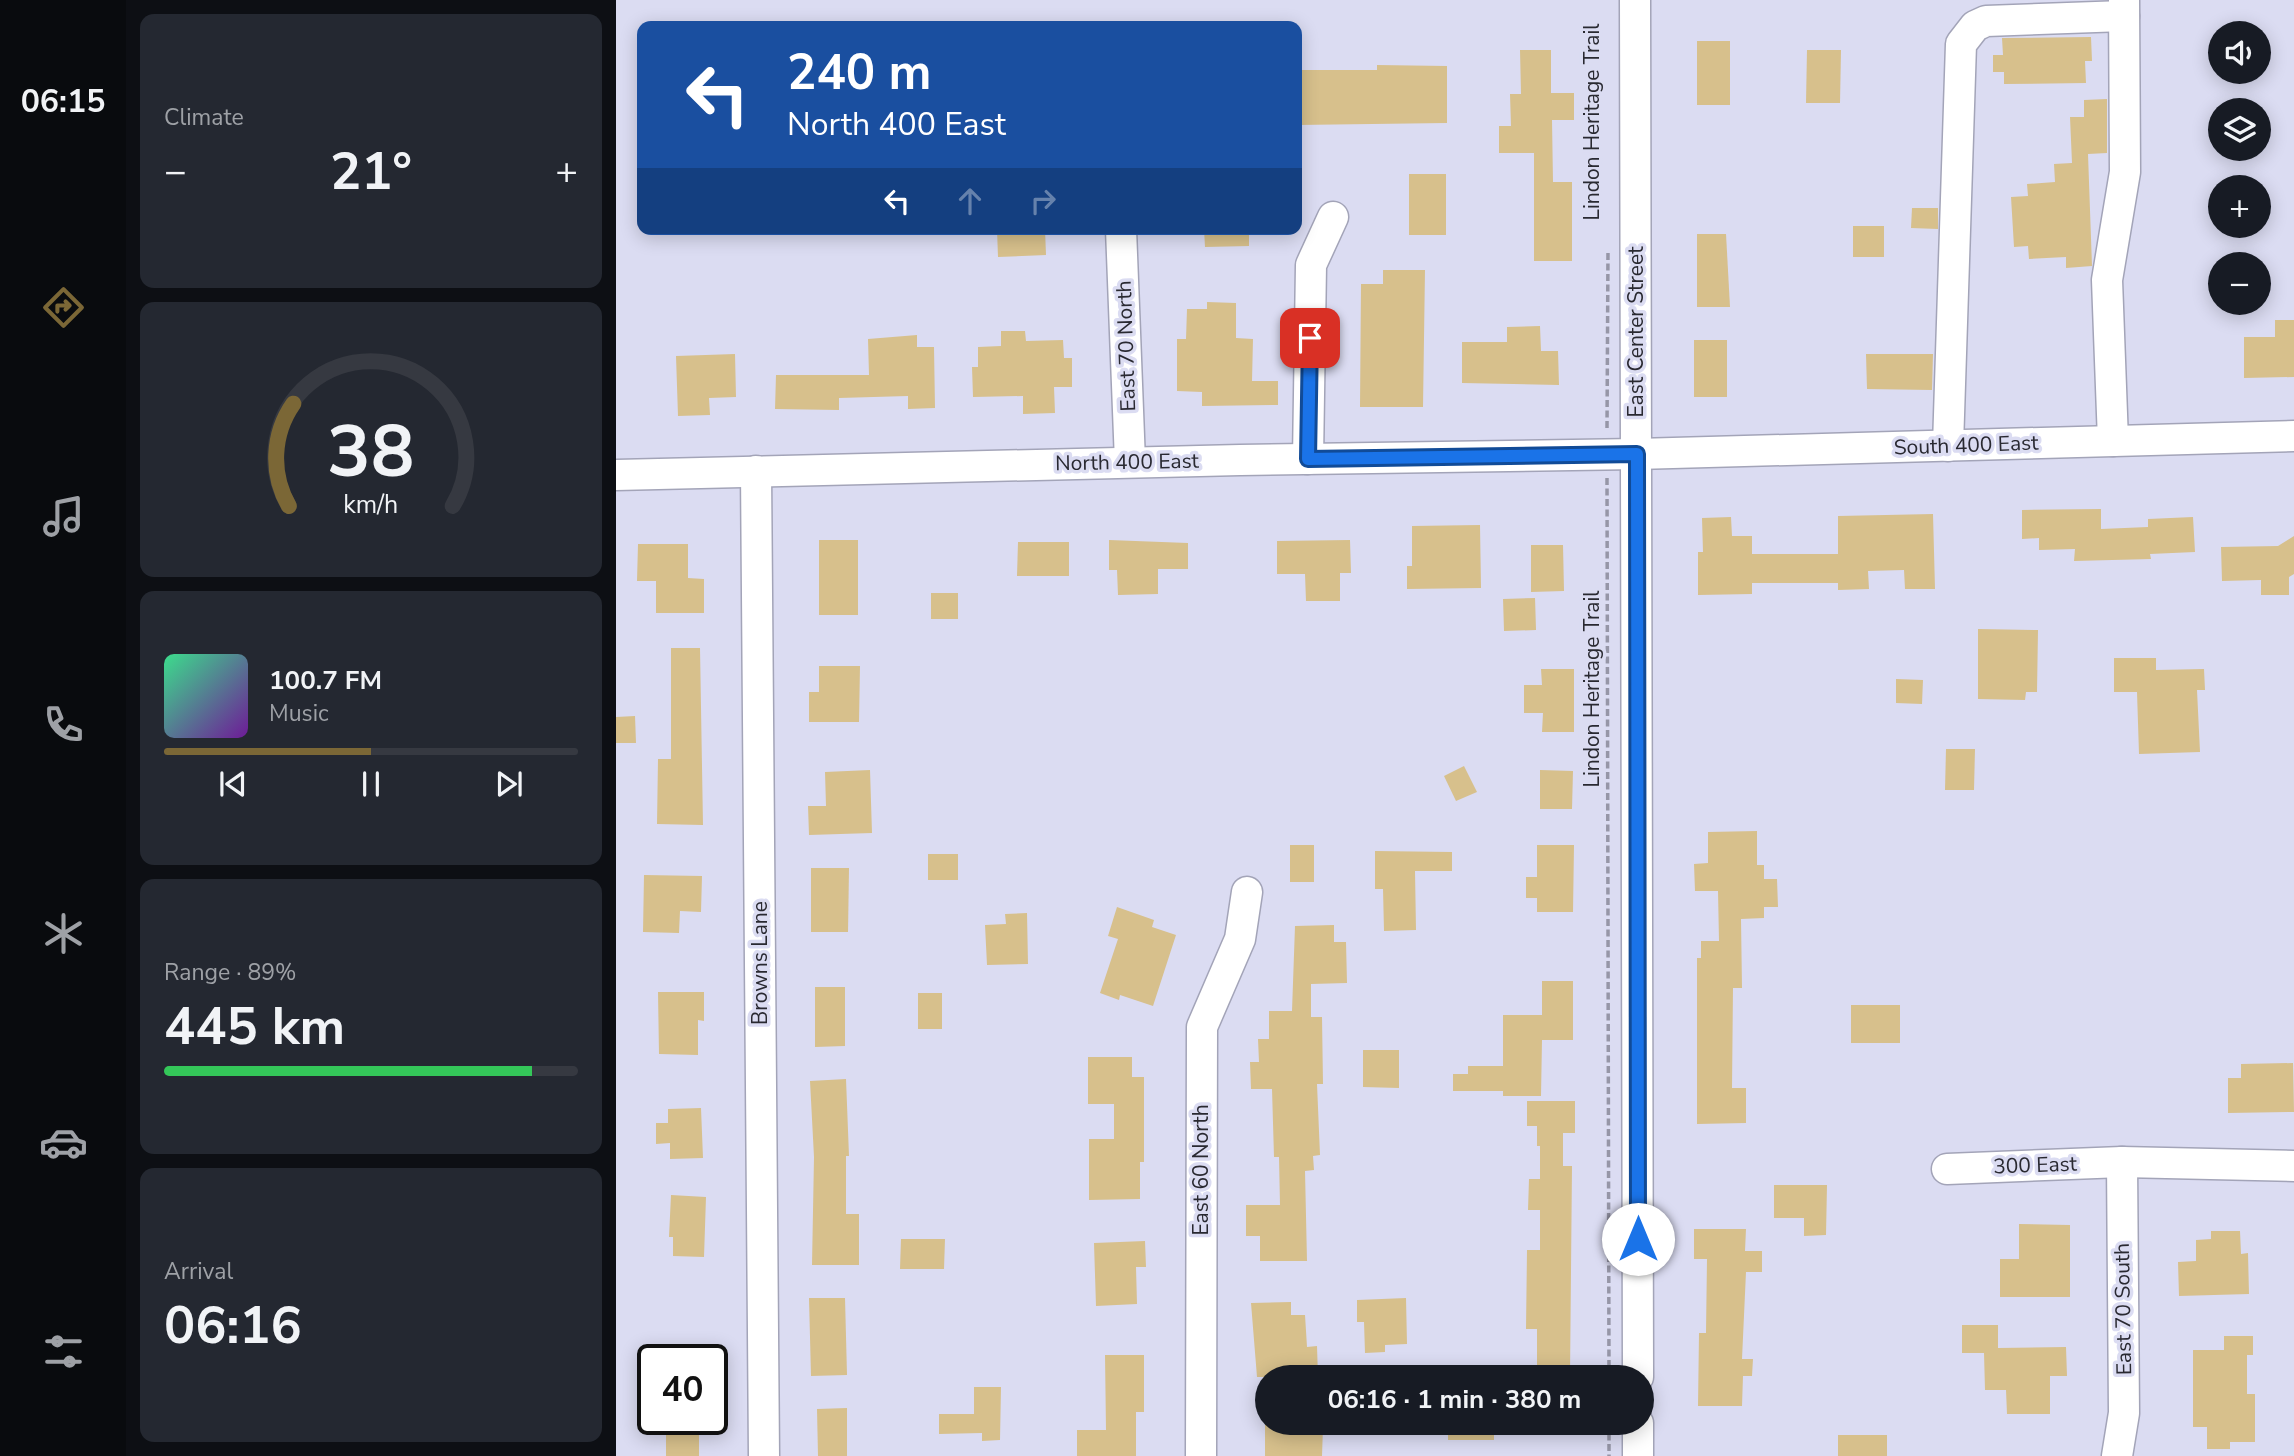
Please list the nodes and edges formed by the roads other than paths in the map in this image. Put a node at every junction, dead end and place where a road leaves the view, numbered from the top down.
1 (1635, 0) edge
2 (2124, 8) edge
3 (1333, 217) dead end
4 (1121, 235) edge
5 (2294, 436) edge
6 (2113, 441) junction
7 (1948, 446) junction
8 (1637, 454) junction
9 (1308, 459) junction
10 (1130, 463) junction
11 (756, 471) junction
12 (616, 475) edge
13 (1248, 892) dead end
14 (2122, 1162) junction
15 (2294, 1166) edge
16 (1947, 1168) dead end
17 (1638, 1365) edge
18 (1638, 1435) edge
19 (764, 1456) edge
20 (1201, 1456) edge
21 (1638, 1456) edge
22 (2117, 1456) edge

1 - 8 street, East Center Street
2 - 6 street
2 - 7 street
3 - 9 street
4 - 10 street, East 70 North
5 - 6 street, South 400 East
6 - 7 street, South 400 East
7 - 8 street, South 400 East
8 - 9 street, North 400 East
8 - 17 street, East Center Street
9 - 10 street, North 400 East
10 - 11 street, North 400 East
11 - 12 street, North 400 East
11 - 19 street, Browns Lane
13 - 20 street, East 60 North
14 - 15 street, 300 East
14 - 16 street, 300 East
14 - 22 street, East 70 South
18 - 21 street

